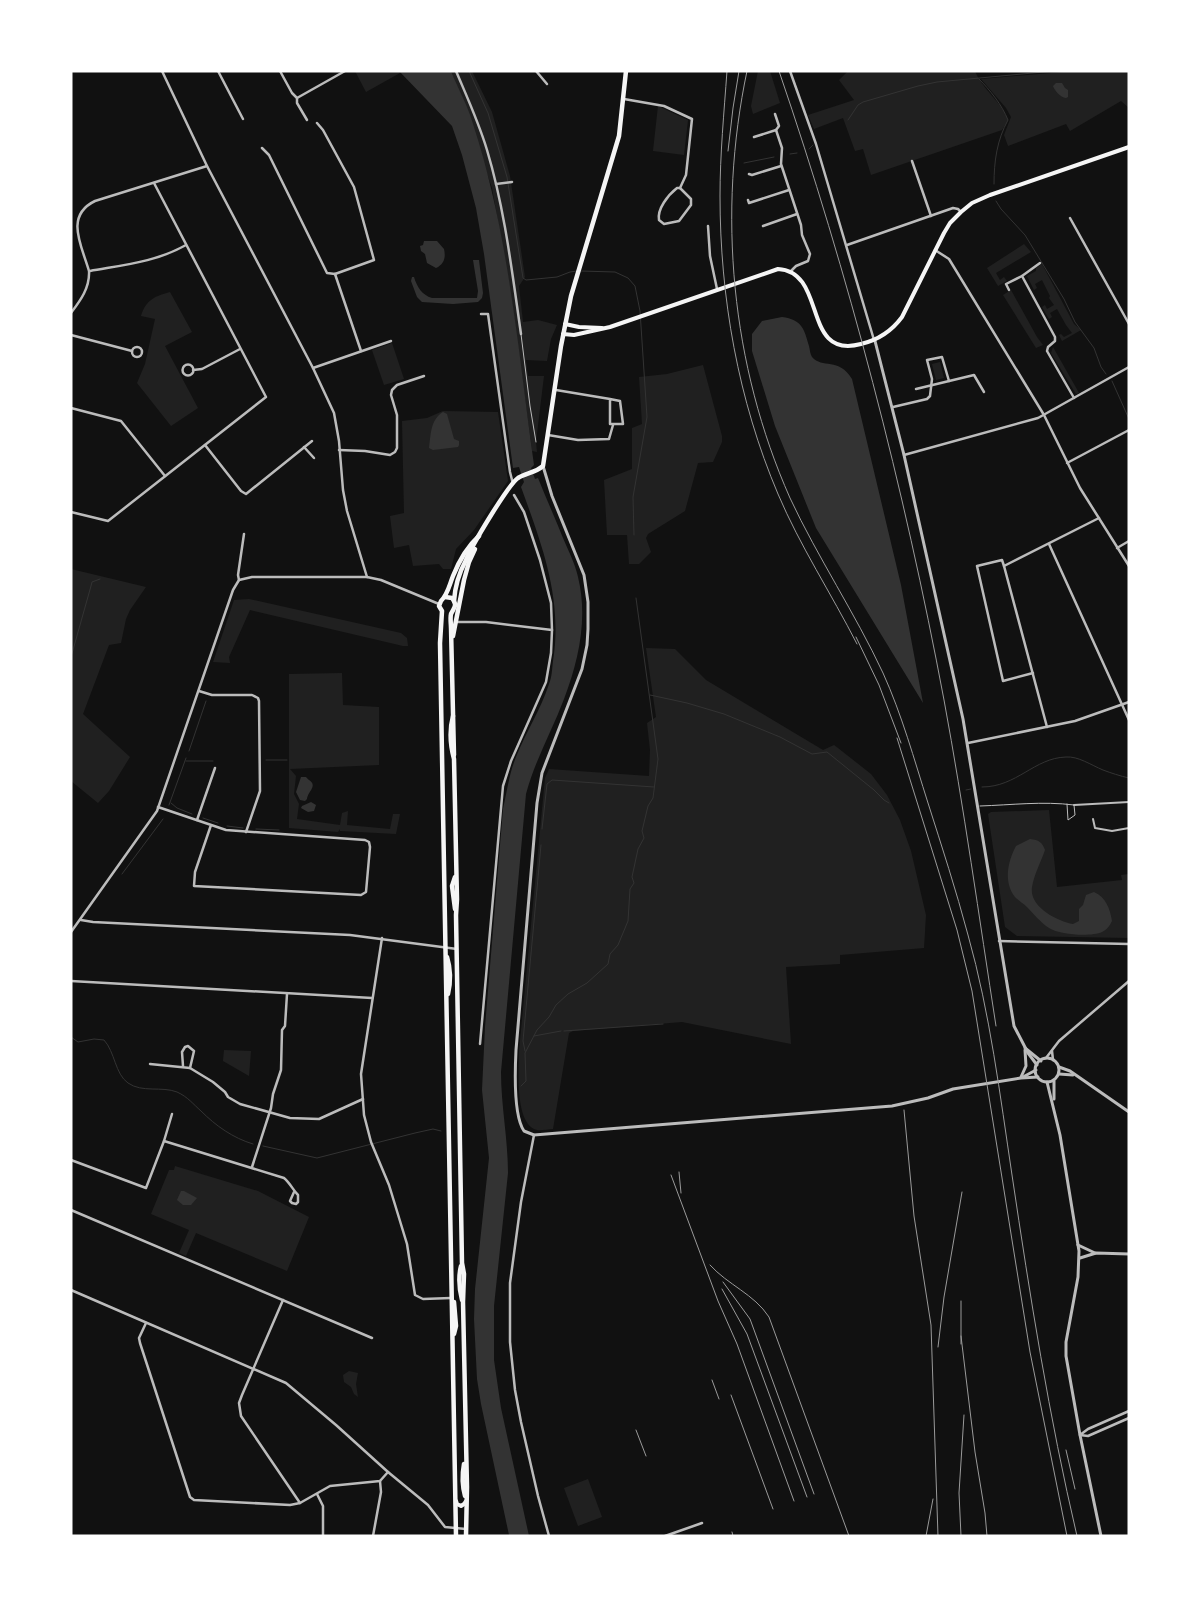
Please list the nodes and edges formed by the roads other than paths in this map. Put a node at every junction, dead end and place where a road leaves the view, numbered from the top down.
1 (162, 71) edge
2 (218, 71) edge
3 (280, 71) edge
4 (345, 71) edge
5 (456, 71) edge
6 (536, 71) edge
7 (626, 71) edge
8 (790, 71) edge
9 (547, 84) dead end
10 (296, 98) junction
11 (624, 99) junction
12 (775, 114) dead end
13 (243, 119) dead end
14 (307, 120) dead end
15 (317, 123) dead end
16 (776, 130) junction
17 (754, 137) dead end
18 (262, 148) dead end
19 (1129, 148) edge
20 (912, 161) dead end
21 (207, 166) junction
22 (781, 166) junction
23 (749, 174) dead end
24 (512, 182) dead end
25 (154, 183) junction
26 (496, 184) junction
27 (680, 188) junction
28 (789, 190) junction
29 (748, 200) dead end
30 (960, 212) junction
31 (798, 214) junction
32 (931, 216) junction
33 (1070, 218) dead end
34 (708, 226) dead end
35 (763, 226) dead end
36 (186, 245) junction
37 (847, 245) junction
38 (935, 250) junction
39 (1040, 263) dead end
40 (89, 272) junction
41 (791, 272) junction
42 (334, 274) junction
43 (1022, 276) junction
44 (717, 289) junction
45 (1009, 290) dead end
46 (71, 313) edge
47 (481, 314) dead end
48 (565, 324) junction
49 (1129, 324) edge
50 (610, 327) junction
51 (521, 334) joint
52 (563, 334) junction
53 (71, 335) edge
54 (391, 341) dead end
55 (875, 341) junction
56 (240, 349) junction
57 (132, 351) junction
58 (361, 351) junction
59 (1129, 367) edge
60 (313, 368) junction
61 (193, 370) junction
62 (424, 376) dead end
63 (949, 381) junction
64 (931, 385) junction
65 (554, 389) junction
66 (916, 389) dead end
67 (984, 392) dead end
68 (1074, 398) junction
69 (610, 400) junction
70 (893, 407) junction
71 (71, 408) edge
72 (1044, 415) junction
73 (613, 424) junction
74 (1129, 430) edge
75 (548, 435) junction
76 (312, 441) dead end
77 (536, 442) dead end
78 (205, 445) junction
79 (304, 447) junction
80 (339, 450) junction
81 (904, 455) junction
82 (314, 458) dead end
83 (1067, 463) junction
84 (543, 466) junction
85 (165, 476) junction
86 (513, 485) junction
87 (514, 495) dead end
88 (71, 512) edge
89 (1099, 518) junction
90 (244, 534) dead end
91 (479, 536) junction
92 (1129, 541) edge
93 (1049, 544) junction
94 (1118, 548) junction
95 (1004, 566) junction
96 (1129, 566) edge
97 (367, 577) junction
98 (239, 580) junction
99 (445, 597) junction
100 (454, 601) junction
101 (440, 604) junction
102 (442, 611) junction
103 (452, 612) junction
104 (458, 622) dead end
105 (552, 630) junction
106 (452, 645) junction
107 (1033, 673) junction
108 (199, 691) junction
109 (1129, 702) edge
110 (1122, 705) junction
111 (1129, 720) edge
112 (1047, 727) junction
113 (968, 743) junction
114 (215, 768) dead end
115 (1129, 802) edge
116 (1067, 804) junction
117 (1074, 805) junction
118 (978, 806) junction
119 (158, 807) junction
120 (1093, 819) dead end
121 (197, 820) junction
122 (211, 825) junction
123 (1129, 828) edge
124 (246, 832) junction
125 (81, 920) junction
126 (71, 932) edge
127 (382, 938) junction
128 (999, 941) junction
129 (1129, 944) edge
130 (447, 948) junction
131 (457, 949) junction
132 (71, 981) edge
133 (1129, 981) edge
134 (287, 994) junction
135 (372, 998) junction
136 (480, 1044) dead end
137 (1025, 1048) junction
138 (1052, 1051) junction
139 (1046, 1058) junction
140 (1053, 1060) junction
141 (1041, 1061) junction
142 (150, 1064) dead end
143 (1036, 1064) junction
144 (183, 1066) junction
145 (1059, 1067) junction
146 (190, 1068) junction
147 (1036, 1070) junction
148 (1058, 1074) junction
149 (1074, 1075) junction
150 (1038, 1077) junction
151 (1021, 1078) junction
152 (1054, 1080) junction
153 (1048, 1082) junction
154 (363, 1099) junction
155 (1054, 1105) junction
156 (269, 1112) junction
157 (1129, 1112) edge
158 (172, 1114) dead end
159 (534, 1134) junction
160 (164, 1141) junction
161 (71, 1160) edge
162 (252, 1167) junction
163 (294, 1192) junction
164 (71, 1210) edge
165 (1078, 1245) junction
166 (1096, 1253) junction
167 (1129, 1254) edge
168 (1080, 1258) junction
169 (71, 1290) edge
170 (452, 1298) junction
171 (283, 1300) junction
172 (146, 1323) junction
173 (372, 1338) dead end
174 (254, 1368) junction
175 (1129, 1411) edge
176 (1129, 1418) edge
177 (1106, 1421) junction
178 (1108, 1427) junction
179 (1080, 1435) junction
180 (388, 1472) junction
181 (380, 1481) junction
182 (317, 1494) junction
183 (456, 1501) junction
184 (466, 1501) junction
185 (300, 1503) junction
186 (702, 1523) dead end
187 (456, 1529) junction
188 (466, 1530) junction
189 (323, 1536) edge
190 (373, 1536) edge
191 (456, 1536) edge
192 (466, 1536) edge
193 (549, 1536) edge
194 (665, 1536) edge
195 (1102, 1536) edge

1 - 21 street
2 - 13 street
3 - 10 street
4 - 10 street
5 - 26 street
6 - 9 street
7 - 11 main road
8 - 37 street
10 - 14 street
11 - 27 street
11 - 48 main road
12 - 16 street
15 - 42 street
16 - 17 street
16 - 22 street
18 - 42 street
19 - 30 main road
20 - 32 street
21 - 25 street
21 - 60 street
22 - 23 street
22 - 28 street
24 - 26 street
25 - 36 street
25 - 40 street
26 - 51 street
27 - 27 street
28 - 29 street
28 - 31 street
30 - 32 street
30 - 38 main road
31 - 35 street
31 - 41 street
32 - 37 street
33 - 49 street
34 - 44 street
36 - 40 street
36 - 56 street
37 - 55 street
38 - 55 main road
38 - 72 street
39 - 43 street
40 - 46 street
41 - 44 main road
41 - 55 main road
42 - 58 street
43 - 45 street
43 - 68 street
44 - 50 main road
47 - 86 street
48 - 50 main road
48 - 52 main road
50 - 52 main road
51 - 77 lane
52 - 65 main road
53 - 57 street
54 - 58 street
55 - 70 street
56 - 61 street
56 - 78 street
57 - 57 street
58 - 60 street
59 - 68 street
60 - 80 street
61 - 61 street
62 - 80 street
63 - 64 street
63 - 64 street
63 - 67 street
64 - 66 street
64 - 70 street
65 - 69 street
65 - 75 main road
68 - 72 street
69 - 73 street
69 - 73 street
70 - 81 street
71 - 85 street
72 - 81 street
72 - 83 street
73 - 75 street
74 - 83 street
75 - 84 main road
76 - 79 street
78 - 79 street
78 - 85 street
79 - 82 street
80 - 97 street
81 - 113 street
83 - 89 street
84 - 86 main road
84 - 159 street
85 - 88 street
86 - 91 main road
87 - 105 street
89 - 93 street
89 - 94 street
90 - 98 street
91 - 99 main road
91 - 100 main road
91 - 106 main road
92 - 94 street
93 - 95 street
93 - 110 street
94 - 96 street
95 - 107 street
95 - 107 street
97 - 98 street
97 - 101 street
98 - 108 street
99 - 100 main road
99 - 101 main road
100 - 103 main road
101 - 102 main road
102 - 103 main road
102 - 130 main road
103 - 106 main road
104 - 105 street
105 - 136 street
106 - 131 main road
107 - 112 street
108 - 119 street
108 - 124 street
109 - 110 street
110 - 111 street
110 - 112 street
112 - 113 street
113 - 118 street
114 - 121 street
115 - 117 street
116 - 117 lane
116 - 117 lane
116 - 118 lane
118 - 128 street
119 - 121 street
119 - 125 street
120 - 123 street
121 - 122 street
122 - 124 street
122 - 124 street
125 - 126 street
125 - 127 street
127 - 130 street
127 - 135 street
128 - 129 street
128 - 137 street
130 - 131 street
130 - 170 main road
131 - 184 main road
132 - 134 street
133 - 138 street
134 - 135 street
134 - 156 street
135 - 154 street
137 - 141 street
137 - 143 street
137 - 151 street
138 - 139 street
138 - 140 street
139 - 140 street
139 - 141 street
140 - 145 street
141 - 143 street
142 - 144 street
143 - 147 street
144 - 146 street
144 - 146 street
145 - 148 street
145 - 149 street
146 - 156 street
147 - 150 street
147 - 151 street
148 - 149 street
148 - 152 street
149 - 157 street
150 - 151 street
150 - 153 street
151 - 159 street
152 - 153 street
152 - 155 street
153 - 155 street
154 - 156 street
154 - 170 street
155 - 165 street
156 - 162 street
158 - 160 street
159 - 193 street
160 - 161 street
160 - 162 street
162 - 163 street
163 - 163 street
164 - 171 street
165 - 166 street
165 - 168 street
166 - 167 street
166 - 168 street
168 - 179 street
169 - 172 street
170 - 183 main road
171 - 173 street
171 - 174 street
172 - 174 street
172 - 185 street
174 - 180 street
174 - 185 street
175 - 177 street
176 - 178 street
177 - 178 street
177 - 179 street
178 - 179 street
179 - 195 street
180 - 181 street
180 - 187 street
181 - 182 street
181 - 190 street
182 - 185 street
182 - 189 street
183 - 184 main road
183 - 187 main road
184 - 188 main road
186 - 194 street
187 - 188 street
187 - 191 main road
188 - 192 main road

